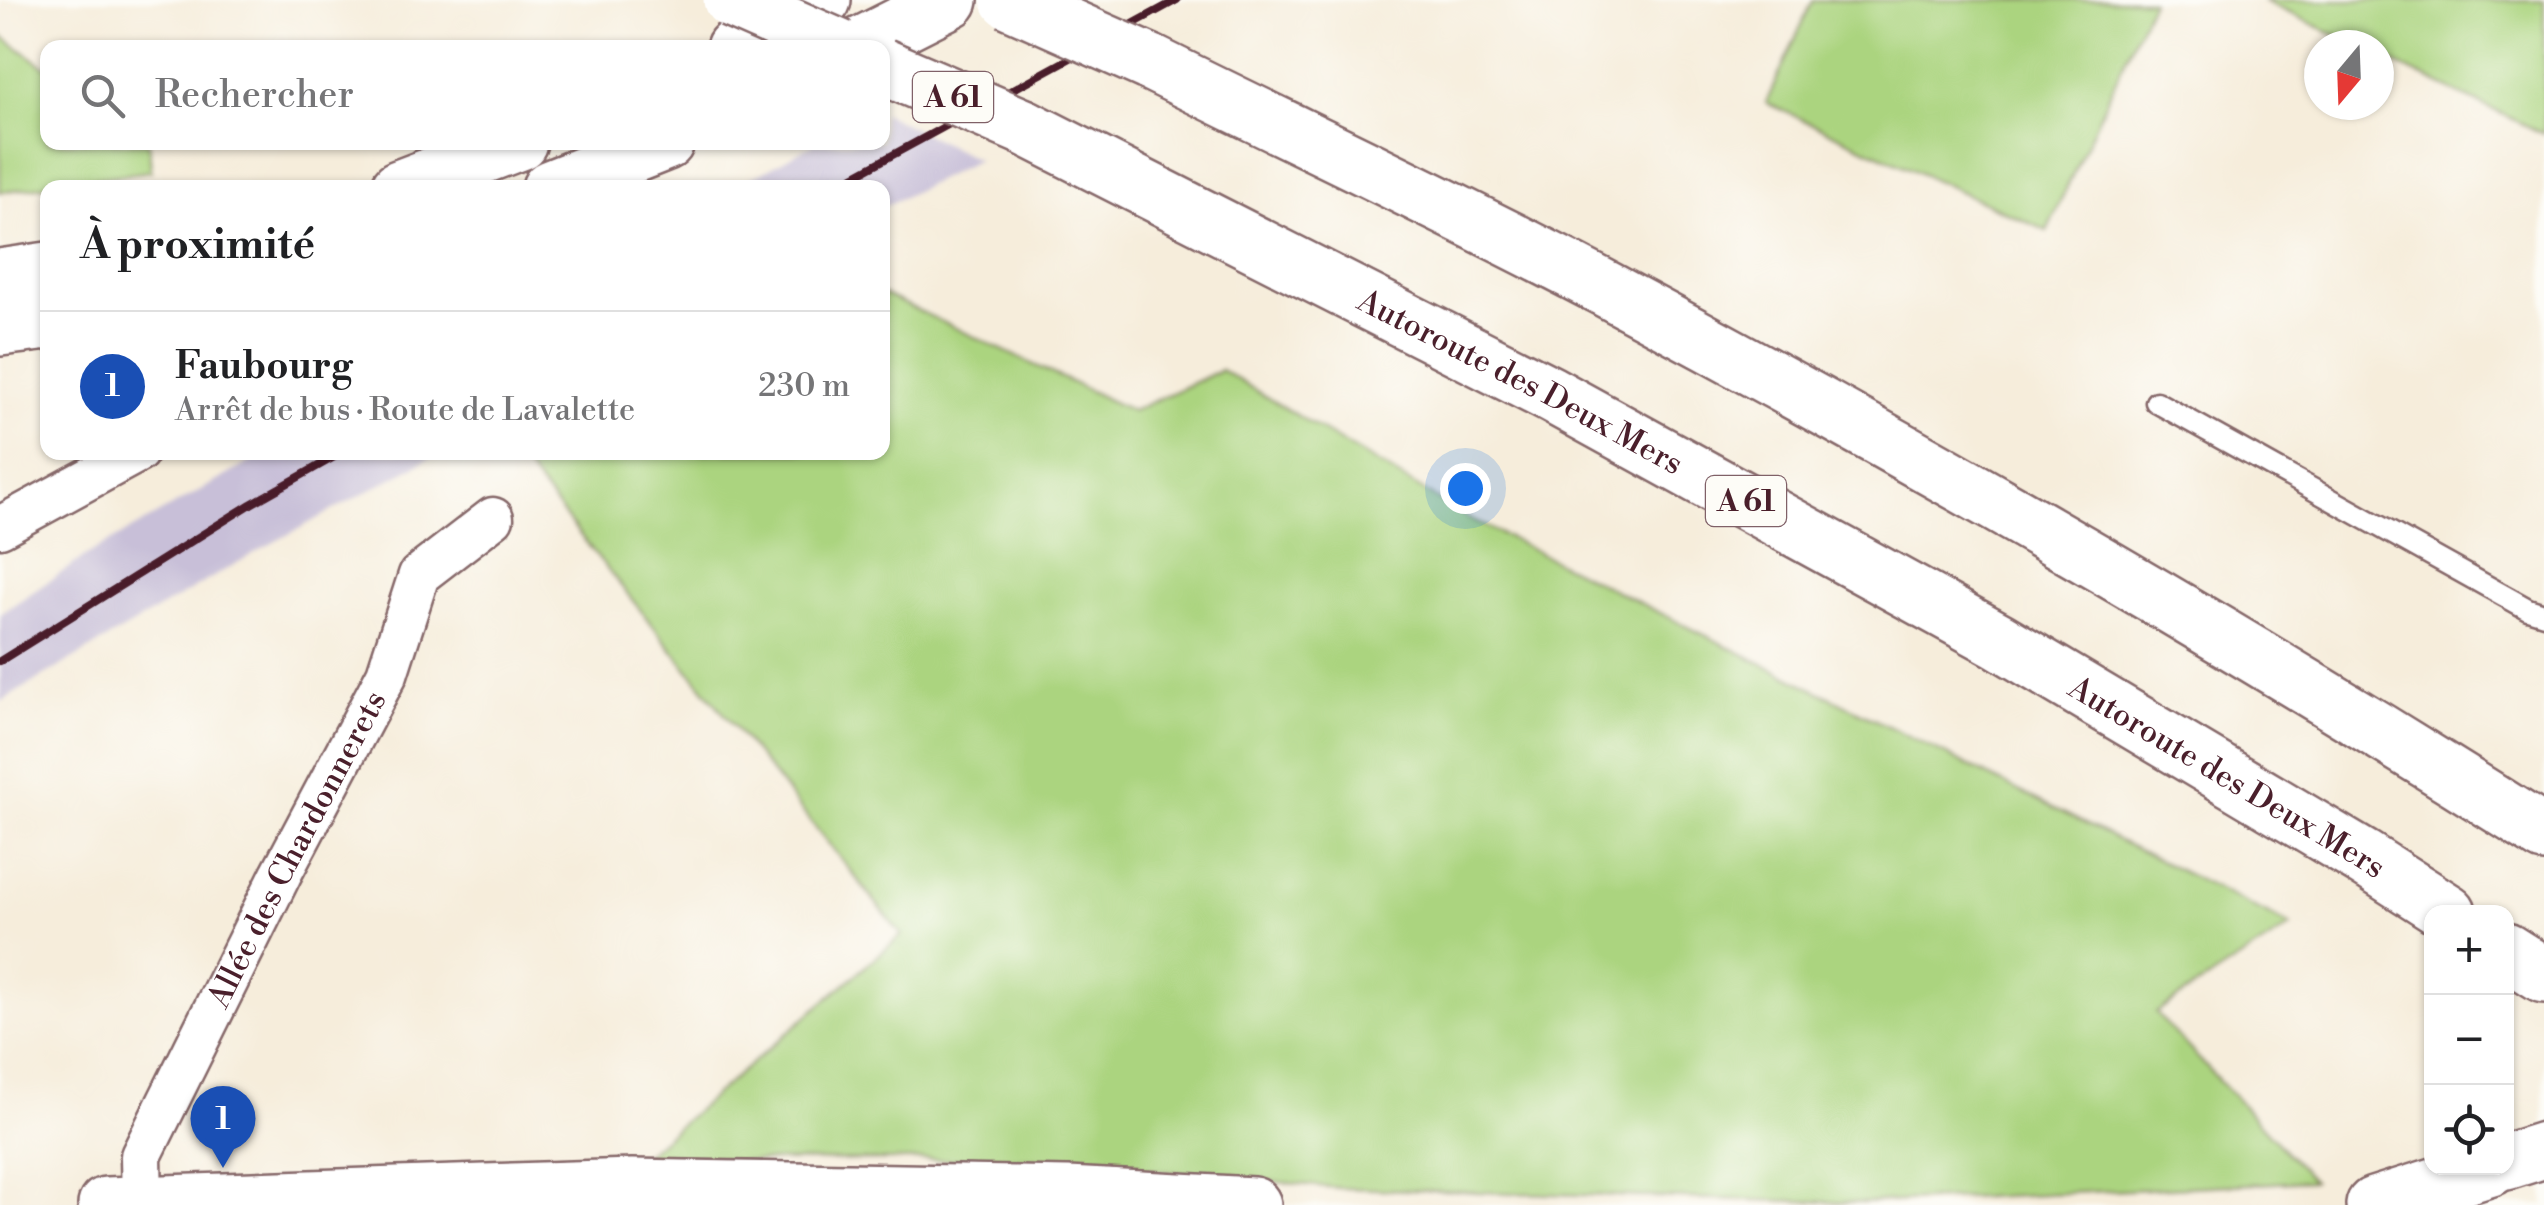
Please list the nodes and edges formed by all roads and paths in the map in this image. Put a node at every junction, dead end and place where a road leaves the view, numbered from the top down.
1 (731, 0) edge
2 (823, 0) edge
3 (950, 0) edge
4 (1009, 0) edge
5 (749, 40) edge
6 (822, 40) edge
7 (871, 40) edge
8 (890, 69) edge
9 (497, 150) edge
10 (646, 150) edge
11 (420, 180) edge
12 (570, 180) edge
13 (40, 271) edge
14 (0, 276) edge
15 (40, 323) edge
16 (0, 328) edge
17 (2156, 402) dead end
18 (123, 460) edge
19 (493, 518) dead end
20 (0, 527) edge
21 (2544, 614) edge
22 (2544, 834) edge
23 (2437, 905) edge
24 (2514, 955) edge
25 (2544, 975) edge
26 (2544, 1150) edge
27 (2514, 1159) edge
28 (2469, 1175) edge
29 (853, 1197) edge
30 (142, 1204) edge
31 (106, 1205) edge
32 (1253, 1205) edge
33 (2374, 1205) edge

1 - 6 main road, bridge
2 - 5 main road
3 - 7 main road
4 - 22 main road, bridge
8 - 23 main road, Autoroute des Deux Mers / A 61, bridge
9 - 11 main road
10 - 12 main road
13 - 14 main road
15 - 16 main road
17 - 21 lane
18 - 20 street
19 - 30 street, Allée des Chardonnerets
24 - 25 main road
26 - 27 main road
28 - 33 main road
29 - 30 main road
29 - 32 main road
30 - 31 main road

